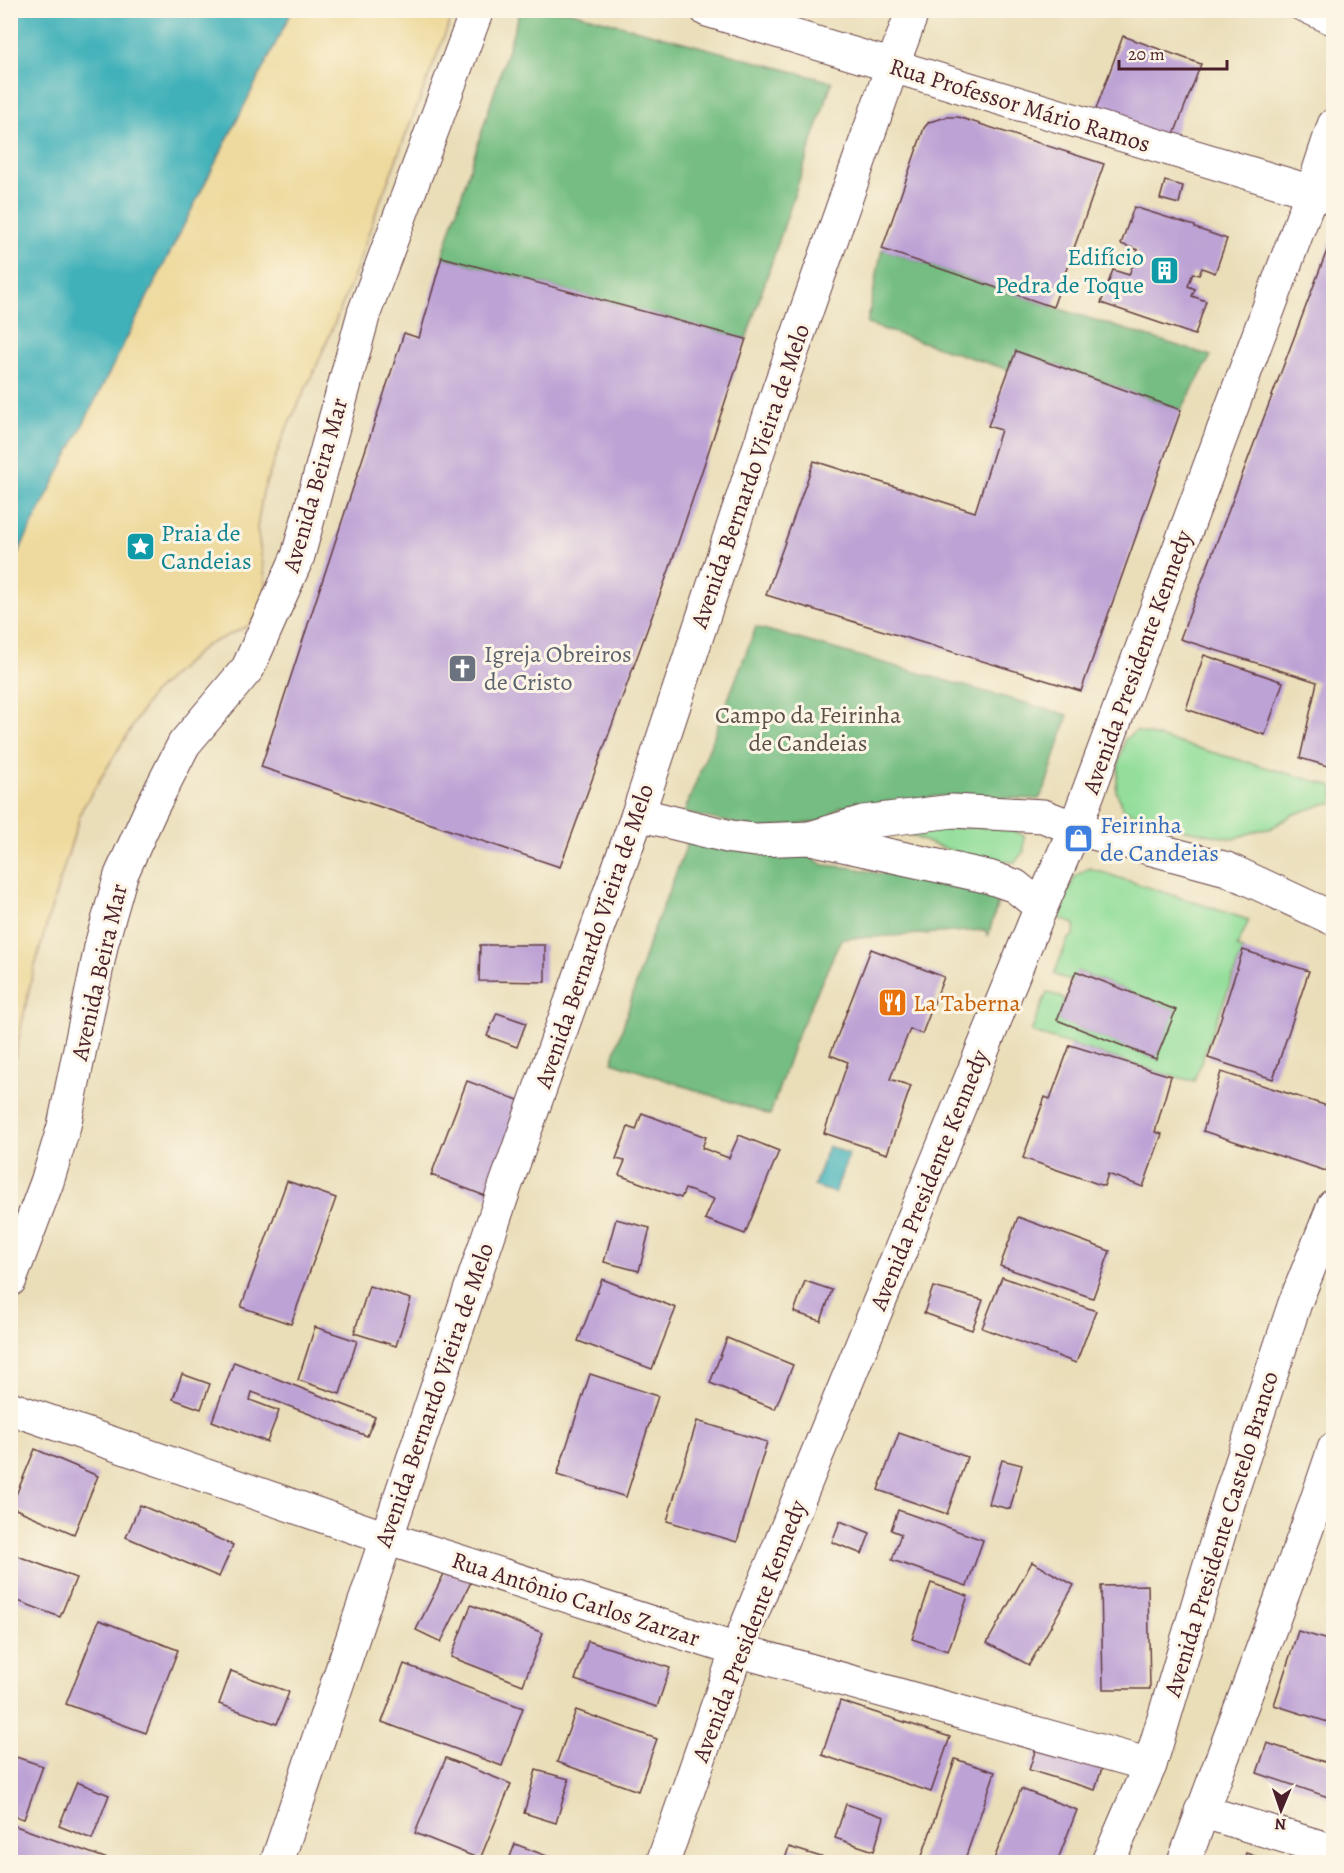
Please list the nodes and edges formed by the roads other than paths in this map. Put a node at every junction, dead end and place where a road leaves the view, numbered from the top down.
1 (477, 10) edge
2 (707, 10) edge
3 (913, 10) edge
4 (1297, 10) edge
5 (1334, 27) edge
6 (892, 67) junction
7 (1334, 125) edge
8 (1323, 195) edge
9 (638, 814) junction
10 (1075, 828) junction
11 (810, 838) junction
12 (1041, 907) junction
13 (1334, 919) edge
14 (1334, 1205) edge
15 (10, 1280) edge
16 (10, 1408) edge
17 (1334, 1449) edge
18 (386, 1538) junction
19 (737, 1650) junction
20 (1150, 1765) junction
21 (1201, 1811) junction
22 (1334, 1851) edge
23 (277, 1863) edge
24 (663, 1863) edge
25 (1108, 1863) edge
26 (1184, 1863) edge

1 - 15 street, Avenida Beira Mar
2 - 6 street, Rua Professor Mário Ramos
3 - 6 street, Avenida Bernardo Vieira de Melo
4 - 5 lane
6 - 8 street, Rua Professor Mário Ramos
6 - 9 street, Avenida Bernardo Vieira de Melo
7 - 8 street, Avenida Presidente Kennedy
8 - 10 street, Avenida Presidente Kennedy
9 - 11 street
9 - 18 street, Avenida Bernardo Vieira de Melo
10 - 11 street
10 - 12 street, Avenida Presidente Kennedy
10 - 13 street
11 - 12 street
12 - 19 street, Avenida Presidente Kennedy
14 - 20 street, Avenida Presidente Castelo Branco
16 - 18 street, Rua Antônio Carlos Zarzar
17 - 21 street
18 - 19 street, Rua Antônio Carlos Zarzar
18 - 23 street, Avenida Bernardo Vieira de Melo
19 - 20 street, Rua Antônio Carlos Zarzar
19 - 24 street, Avenida Presidente Kennedy
20 - 25 street, Avenida Presidente Castelo Branco
21 - 22 street
21 - 26 street

